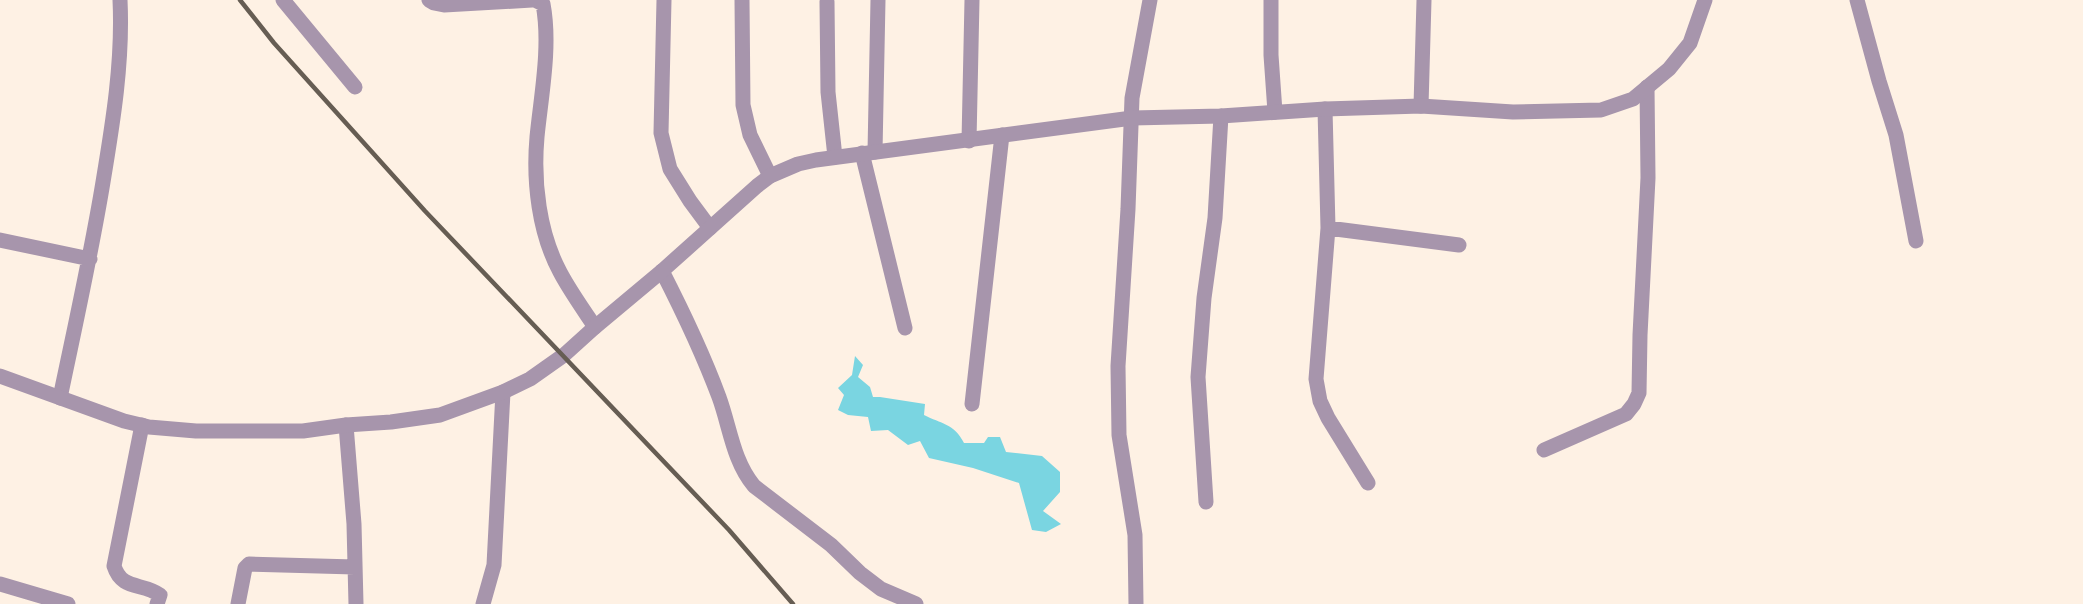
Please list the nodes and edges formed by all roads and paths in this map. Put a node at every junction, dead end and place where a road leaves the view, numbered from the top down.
1 (120, 0) edge
2 (283, 0) edge
3 (429, 0) edge
4 (537, 0) edge
5 (664, 0) edge
6 (742, 0) edge
7 (878, 0) edge
8 (972, 0) edge
9 (1150, 0) edge
10 (1271, 0) edge
11 (1424, 0) edge
12 (1705, 0) edge
13 (1857, 0) edge
14 (827, 2) dead end
15 (355, 87) dead end
16 (1647, 87) junction
17 (1421, 106) junction
18 (1325, 110) junction
19 (1275, 112) junction
20 (1221, 116) junction
21 (1132, 118) junction
22 (1002, 135) junction
23 (969, 141) junction
24 (868, 152) junction
25 (835, 157) junction
26 (770, 176) junction
27 (710, 228) junction
28 (1328, 228) junction
29 (0, 240) edge
30 (1916, 241) dead end
31 (1459, 244) dead end
32 (90, 259) junction
33 (663, 271) junction
34 (595, 327) junction
35 (905, 328) dead end
36 (0, 376) edge
37 (503, 392) junction
38 (60, 398) junction
39 (972, 404) dead end
40 (142, 425) junction
41 (346, 425) junction
42 (1544, 450) dead end
43 (1368, 483) dead end
44 (1206, 502) dead end
45 (355, 567) junction
46 (0, 584) edge
47 (68, 604) edge
48 (157, 604) edge
49 (238, 604) edge
50 (356, 604) edge
51 (483, 604) edge
52 (916, 604) edge
53 (1136, 604) edge

1 - 32 street
2 - 15 street
3 - 4 street
4 - 34 street
5 - 27 street
6 - 26 street
7 - 24 street
8 - 23 street
9 - 21 street
10 - 19 street
11 - 17 street
12 - 16 street
13 - 30 street
14 - 25 street
16 - 17 street
16 - 42 street
17 - 18 street
18 - 19 street
18 - 28 street
19 - 20 street
20 - 21 street
20 - 44 street
21 - 22 street
21 - 53 street
22 - 23 street
22 - 39 street
23 - 24 street
24 - 25 street
24 - 35 street
25 - 26 street
26 - 27 street
27 - 33 street
28 - 31 street
28 - 43 street
29 - 32 street
32 - 38 street
33 - 34 street
33 - 52 street
34 - 37 street
36 - 38 street
37 - 41 street
37 - 51 street
38 - 40 street
40 - 41 street
40 - 48 street
41 - 45 street
45 - 49 street
45 - 50 street
46 - 47 street

